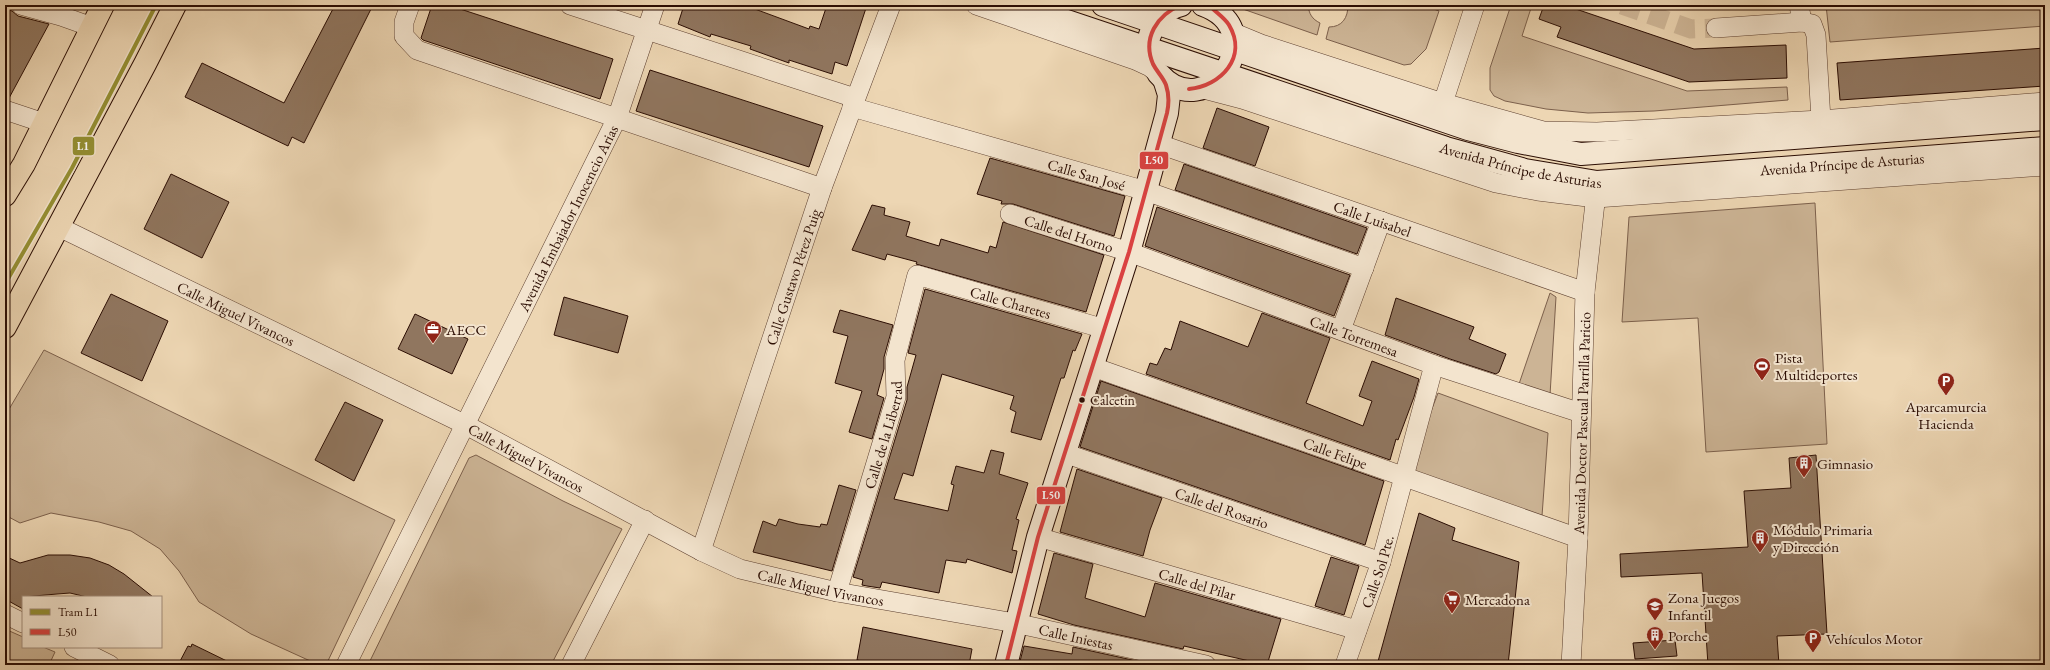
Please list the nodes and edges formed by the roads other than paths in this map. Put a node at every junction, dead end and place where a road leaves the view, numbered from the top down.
1 (21, 5) edge
2 (103, 5) edge
3 (175, 5) edge
4 (410, 5) edge
5 (570, 5) edge
6 (654, 5) edge
7 (891, 5) edge
8 (976, 5) edge
9 (1019, 5) edge
10 (1103, 5) edge
11 (1476, 5) edge
12 (1208, 6) edge
13 (1170, 10) edge
14 (1800, 13) edge
15 (92, 28) junction
16 (1716, 28) tunnel mouth
17 (646, 30) junction
18 (1233, 41) junction
19 (1149, 49) junction
20 (1224, 74) junction
21 (1163, 77) junction
22 (1194, 88) junction
23 (853, 102) junction
24 (2045, 102) edge
25 (1442, 103) junction
26 (5, 110) edge
27 (1168, 113) junction
28 (616, 118) junction
29 (2045, 119) edge
30 (1821, 120) junction
31 (44, 123) junction
32 (1159, 144) junction
33 (2045, 156) edge
34 (822, 188) junction
35 (1596, 190) junction
36 (1146, 191) junction
37 (5, 195) edge
38 (1010, 214) dead end
39 (1381, 221) junction
40 (59, 226) junction
41 (1129, 252) junction
42 (1364, 268) junction
43 (917, 275) joint
44 (1585, 292) junction
45 (5, 328) edge
46 (1105, 330) junction
47 (1341, 330) junction
48 (1434, 365) junction
49 (1093, 367) junction
50 (1581, 414) junction
51 (464, 424) junction
52 (1064, 453) junction
53 (1404, 476) junction
54 (645, 520) junction
55 (1038, 537) junction
56 (1578, 538) junction
57 (701, 551) junction
58 (1381, 562) junction
59 (837, 592) junction
60 (5, 614) edge
61 (22, 622) edge
62 (1015, 624) junction
63 (1357, 630) junction
64 (76, 648) edge
65 (1196, 664) edge
66 (110, 665) edge
67 (346, 665) edge
68 (571, 665) edge
69 (1006, 665) edge
70 (1345, 665) edge
71 (1571, 665) edge

1 - 15 street
2 - 15 main road
3 - 40 main road
4 - 28 street
5 - 17 street, Calle San José
6 - 17 street, Avenida Embajador Inocencio Arias
7 - 23 street, Calle Gustavo Pérez Puig
8 - 21 street
9 - 19 main road, Avenida Príncipe de Asturias
10 - 13 main road, Avenida Príncipe de Asturias
11 - 25 street
12 - 18 main road
13 - 18 main road, Avenida Príncipe de Asturias
13 - 19 main road
14 - 16 street
14 - 30 street
15 - 31 main road
17 - 23 street, Calle San José
17 - 28 street, Avenida Embajador Inocencio Arias
18 - 20 main road
18 - 25 street
18 - 29 main road, Avenida Príncipe de Asturias
19 - 20 main road, Avenida Príncipe de Asturias
19 - 21 main road
20 - 22 main road
20 - 35 main road, Avenida Príncipe de Asturias
21 - 22 main road
21 - 27 main road
22 - 27 main road
22 - 35 street
23 - 34 street, Calle Gustavo Pérez Puig
23 - 36 street, Calle San José
24 - 30 street
25 - 30 street
26 - 31 street
27 - 32 main road
28 - 34 street
28 - 51 street, Avenida Embajador Inocencio Arias
31 - 37 main road
32 - 36 main road
32 - 39 street, Calle Luisabel
33 - 35 main road, Avenida Príncipe de Asturias
34 - 57 street, Calle Gustavo Pérez Puig
35 - 44 street, Avenida Doctor Pascual Parrilla Paricio
36 - 41 main road
36 - 42 street, Calle San José
38 - 41 street, Calle del Horno
39 - 42 street
39 - 44 street, Calle Luisabel
40 - 45 main road
40 - 51 street, Calle Miguel Vivancos
41 - 46 main road
41 - 47 street, Calle Torremesa
42 - 47 street
43 - 46 street, Calle Charetes
43 - 59 street, Calle de la Libertad
44 - 50 street, Avenida Doctor Pascual Parrilla Paricio
46 - 49 main road
47 - 48 street, Calle Torremesa
48 - 50 street, Calle Torremesa
48 - 53 street, Calle Sol Pte.
49 - 52 main road
49 - 53 street, Calle Felipe
50 - 56 street, Avenida Doctor Pascual Parrilla Paricio
51 - 54 street, Calle Miguel Vivancos
51 - 67 street, Avenida Embajador Inocencio Arias
52 - 55 main road
52 - 58 street, Calle del Rosario
53 - 56 street, Calle Felipe
53 - 58 street, Calle Sol Pte.
54 - 57 street, Calle Miguel Vivancos
54 - 68 street
55 - 62 main road
55 - 63 street, Calle del Pilar
56 - 71 street, Avenida Doctor Pascual Parrilla Paricio
57 - 59 street, Calle Miguel Vivancos
58 - 63 street, Calle Sol Pte.
59 - 62 street, Calle Miguel Vivancos
60 - 61 street
62 - 65 street, Calle Iniestas
62 - 69 main road
63 - 70 street, Calle Sol Pte.
64 - 66 street

